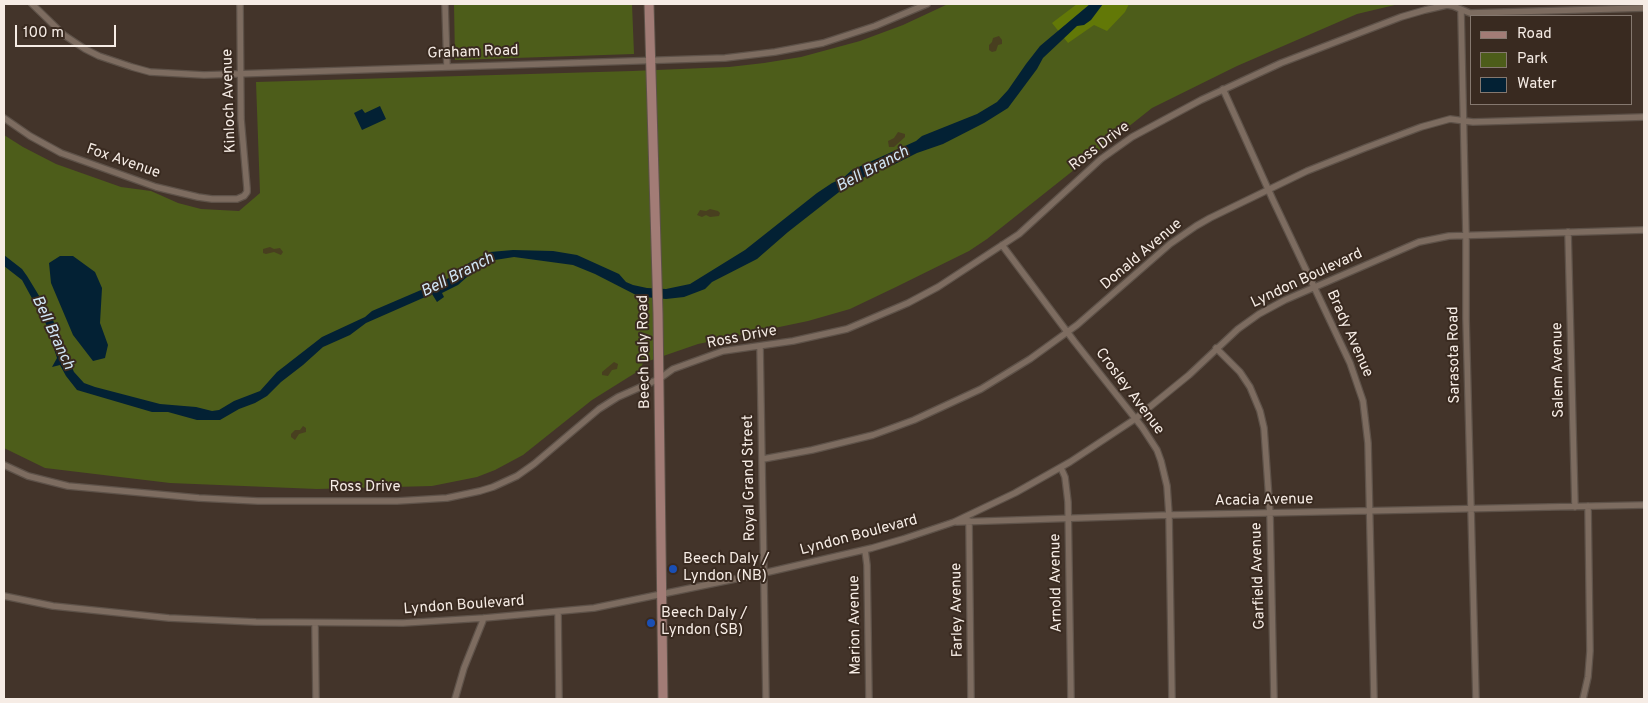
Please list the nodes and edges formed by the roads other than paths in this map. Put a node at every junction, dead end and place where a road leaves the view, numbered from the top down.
1 (32, 4) edge
2 (240, 4) edge
3 (445, 4) edge
4 (649, 4) edge
5 (927, 4) edge
6 (1644, 8) edge
7 (1461, 10) junction
8 (650, 60) junction
9 (447, 67) junction
10 (241, 74) junction
11 (1223, 89) junction
12 (1644, 117) edge
13 (4, 118) edge
14 (1463, 120) junction
15 (1268, 190) junction
16 (244, 196) joint
17 (1644, 230) edge
18 (1568, 232) junction
19 (1466, 235) junction
20 (1002, 245) junction
21 (1315, 288) junction
22 (1068, 332) junction
23 (760, 346) junction
24 (1216, 348) junction
25 (659, 379) junction
26 (1135, 420) junction
27 (763, 459) junction
28 (4, 465) edge
29 (1062, 468) junction
30 (1644, 505) edge
31 (1588, 506) junction
32 (1575, 507) junction
33 (1471, 510) junction
34 (1370, 512) junction
35 (1270, 514) junction
36 (1169, 515) junction
37 (1068, 519) junction
38 (969, 521) junction
39 (954, 522) junction
40 (865, 550) junction
41 (764, 573) junction
42 (661, 594) junction
43 (4, 596) edge
44 (558, 612) junction
45 (484, 618) junction
46 (315, 623) junction
47 (316, 699) edge
48 (454, 699) edge
49 (560, 699) edge
50 (663, 699) edge
51 (766, 699) edge
52 (869, 699) edge
53 (971, 699) edge
54 (1071, 699) edge
55 (1172, 699) edge
56 (1274, 699) edge
57 (1374, 699) edge
58 (1476, 699) edge
59 (1583, 699) edge

1 - 10 street, Graham Road
2 - 10 street, Kinloch Avenue
3 - 9 street
4 - 8 main road, Beech Daly Road
5 - 8 street, Graham Road
6 - 7 street
7 - 11 street, Ross Drive
7 - 14 street, Sarasota Road
8 - 9 street, Graham Road
8 - 25 main road, Beech Daly Road
9 - 10 street, Graham Road
10 - 16 street, Kinloch Avenue
11 - 15 street, Brady Avenue
11 - 20 street, Ross Drive
12 - 14 street, Donald Avenue
13 - 16 street, Fox Avenue
14 - 15 street, Donald Avenue
14 - 19 street, Sarasota Road
15 - 21 street, Brady Avenue
15 - 22 street, Donald Avenue
17 - 18 street, Lyndon Boulevard
18 - 19 street, Lyndon Boulevard
18 - 32 street, Salem Avenue
19 - 21 street, Lyndon Boulevard
19 - 33 street, Sarasota Road
20 - 22 street, Crosley Avenue
20 - 23 street, Ross Drive
21 - 24 street, Lyndon Boulevard
21 - 34 street, Brady Avenue
22 - 26 street, Crosley Avenue
22 - 27 street, Donald Avenue
23 - 25 street, Ross Drive
23 - 27 street, Royal Grand Street
24 - 26 street, Lyndon Boulevard
24 - 35 street, Garfield Avenue
25 - 28 street, Ross Drive
25 - 42 main road, Beech Daly Road
26 - 29 street, Lyndon Boulevard
26 - 36 street, Crosley Avenue
27 - 41 street, Royal Grand Street
29 - 37 street, Arnold Avenue
29 - 39 street, Lyndon Boulevard
30 - 31 street
31 - 32 street, Acacia Avenue
31 - 59 street
32 - 33 street, Acacia Avenue
33 - 34 street, Acacia Avenue
33 - 58 street, Sarasota Road
34 - 35 street, Acacia Avenue
34 - 57 street, Brady Avenue
35 - 36 street, Acacia Avenue
35 - 56 street, Garfield Avenue
36 - 37 street, Acacia Avenue
36 - 55 street, Crosley Avenue
37 - 38 street, Acacia Avenue
37 - 54 street, Arnold Avenue
38 - 39 street, Acacia Avenue
38 - 53 street, Farley Avenue
39 - 40 street, Lyndon Boulevard
40 - 41 street, Lyndon Boulevard
40 - 52 street, Marion Avenue
41 - 42 street, Lyndon Boulevard
41 - 51 street, Royal Grand Street
42 - 44 street, Lyndon Boulevard
42 - 50 main road, Beech Daly Road
43 - 46 street, Lyndon Boulevard
44 - 45 street, Lyndon Boulevard
44 - 49 street
45 - 46 street, Lyndon Boulevard
45 - 48 street
46 - 47 street

